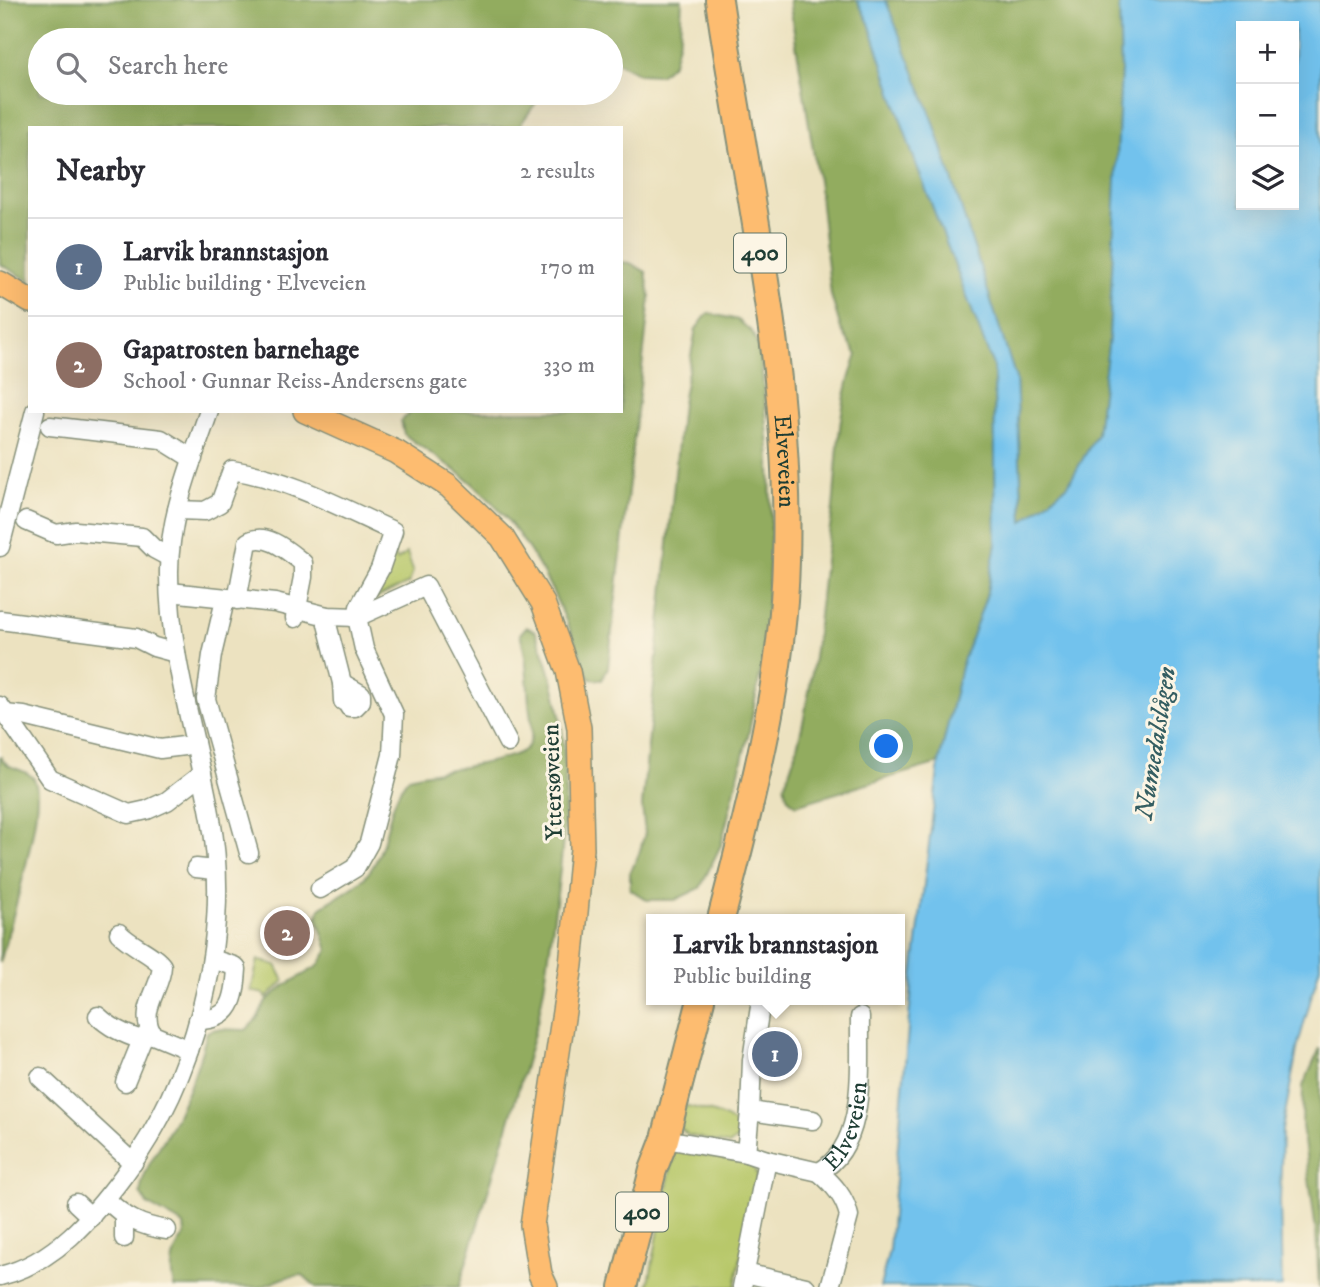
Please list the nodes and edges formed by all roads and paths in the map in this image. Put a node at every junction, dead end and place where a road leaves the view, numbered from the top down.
1 (719, 0) edge
2 (0, 283) edge
3 (28, 300) edge
4 (34, 413) edge
5 (208, 413) edge
6 (314, 413) edge
7 (332, 417) edge
8 (50, 426) dead end
9 (192, 459) junction
10 (177, 510) junction
11 (4, 514) edge
12 (26, 521) dead end
13 (0, 547) edge
14 (169, 557) junction
15 (170, 592) junction
16 (231, 600) junction
17 (324, 612) junction
18 (296, 614) junction
19 (357, 617) junction
20 (0, 620) edge
21 (176, 653) junction
22 (345, 697) dead end
23 (3, 710) edge
24 (195, 742) junction
25 (508, 743) dead end
26 (202, 774) junction
27 (249, 853) dead end
28 (196, 868) dead end
29 (215, 870) junction
30 (320, 889) dead end
31 (722, 914) edge
32 (119, 933) dead end
33 (212, 960) junction
34 (700, 1005) edge
35 (760, 1005) edge
36 (99, 1016) dead end
37 (860, 1017) dead end
38 (198, 1020) junction
39 (146, 1035) junction
40 (189, 1050) junction
41 (40, 1077) dead end
42 (125, 1082) dead end
43 (750, 1111) junction
44 (813, 1120) dead end
45 (665, 1139) junction
46 (746, 1153) junction
47 (767, 1160) junction
48 (133, 1163) junction
49 (819, 1172) junction
50 (106, 1199) junction
51 (76, 1203) dead end
52 (91, 1217) junction
53 (124, 1217) junction
54 (167, 1230) dead end
55 (124, 1238) dead end
56 (0, 1276) edge
57 (744, 1280) edge
58 (547, 1283) edge
59 (767, 1283) edge
60 (622, 1287) edge
61 (641, 1287) edge
62 (806, 1287) edge
63 (830, 1287) edge

1 - 31 highway, Elveveien / 400
2 - 3 main road
4 - 11 street
5 - 9 street
6 - 7 main road, Yttersøveien
7 - 58 main road, Yttersøveien
8 - 9 street
9 - 10 street
10 - 14 street
10 - 19 street
11 - 13 street
12 - 14 street
14 - 15 street
15 - 16 street
15 - 21 street
16 - 18 street
16 - 18 street
16 - 27 street
17 - 18 street
17 - 19 street
17 - 22 street
19 - 25 street
19 - 30 street
20 - 21 street
21 - 24 street
23 - 24 street
23 - 26 street
24 - 26 street
26 - 29 street
28 - 29 street
29 - 33 street
32 - 39 street
33 - 38 street
33 - 38 street
34 - 45 highway, 400
35 - 43 street
36 - 39 street
37 - 49 street, Elveveien
38 - 40 street
39 - 40 street
39 - 42 street
40 - 48 street
41 - 48 street
43 - 44 street
43 - 46 street
45 - 46 street, Elveveien
45 - 60 highway, 400
45 - 61 highway, 400
46 - 47 street, Elveveien
47 - 49 street, Elveveien
47 - 57 street
48 - 50 street
49 - 63 street
50 - 52 street
50 - 53 street
51 - 52 street
52 - 56 street
53 - 54 street
53 - 55 street
57 - 59 street
59 - 62 street

